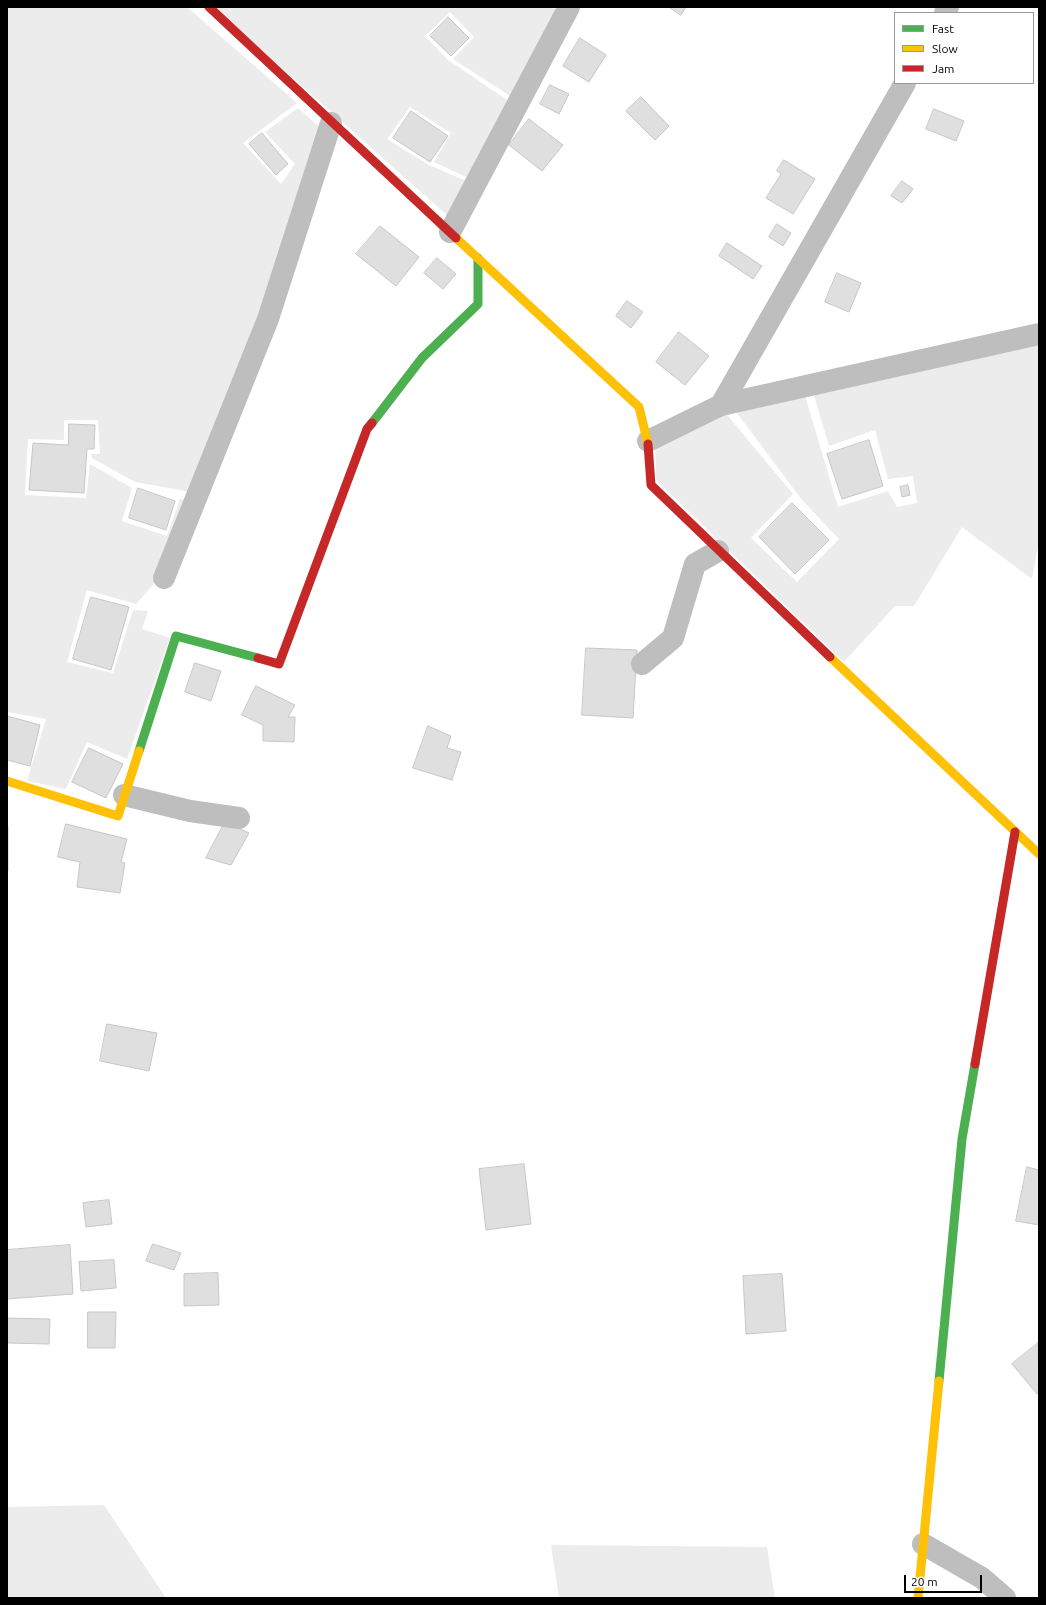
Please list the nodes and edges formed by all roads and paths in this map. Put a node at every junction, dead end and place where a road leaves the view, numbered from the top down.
1 (209, 7) edge
2 (569, 7) edge
3 (904, 84) edge
4 (331, 123) junction
5 (450, 232) junction
6 (478, 258) junction
7 (1039, 334) edge
8 (722, 405) junction
9 (648, 440) junction
10 (718, 551) junction
11 (164, 578) dead end
12 (642, 664) dead end
13 (7, 781) edge
14 (124, 795) junction
15 (239, 818) dead end
16 (1015, 832) junction
17 (1039, 854) edge
18 (923, 1544) junction
19 (918, 1598) edge
20 (1005, 1598) edge

1 - 4 street
2 - 5 street
3 - 8 street
4 - 5 street
4 - 11 street
5 - 6 street
6 - 9 street
6 - 14 street
7 - 8 street
8 - 9 street
9 - 10 street
10 - 12 street
10 - 16 street
13 - 14 street
14 - 15 street
16 - 17 street
16 - 18 street
18 - 19 street
18 - 20 street

